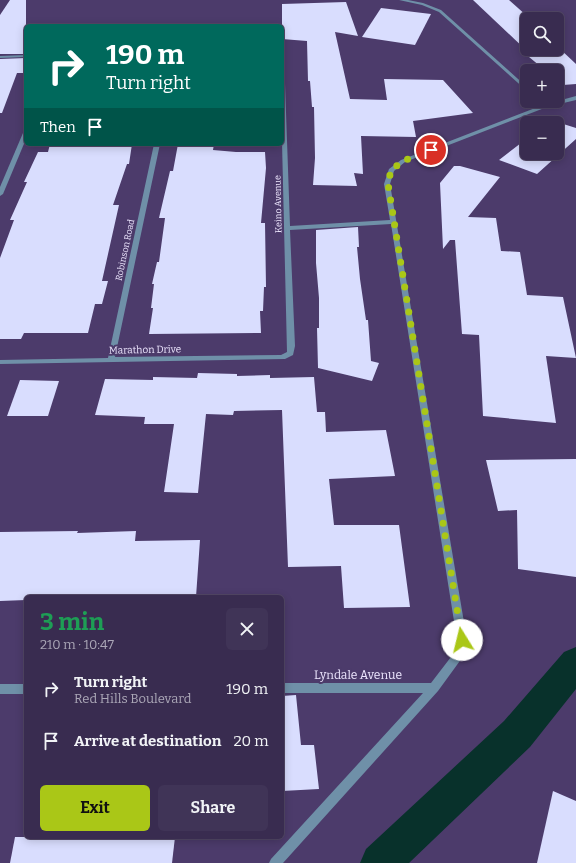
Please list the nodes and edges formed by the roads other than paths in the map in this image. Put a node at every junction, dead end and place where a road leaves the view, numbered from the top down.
1 (401, 0) edge
2 (24, 56) edge
3 (0, 57) edge
4 (520, 84) edge
5 (576, 98) edge
6 (564, 100) edge
7 (530, 108) edge
8 (284, 130) edge
9 (24, 138) edge
10 (157, 146) edge
11 (0, 194) edge
12 (394, 222) junction
13 (288, 228) junction
14 (290, 353) joint
15 (111, 360) junction
16 (0, 362) edge
17 (284, 688) edge
18 (434, 688) junction
19 (0, 689) edge
20 (24, 689) edge
21 (274, 863) edge

1 - 4 street
2 - 3 street
5 - 6 street
7 - 12 street
8 - 13 street, Keino Avenue
9 - 11 street
10 - 15 street, Robinson Road
12 - 13 street
12 - 18 street
13 - 14 street, Keino Avenue
14 - 15 street, Marathon Drive
15 - 16 street, Marathon Drive
17 - 18 street, Lyndale Avenue
18 - 21 street
19 - 20 street

